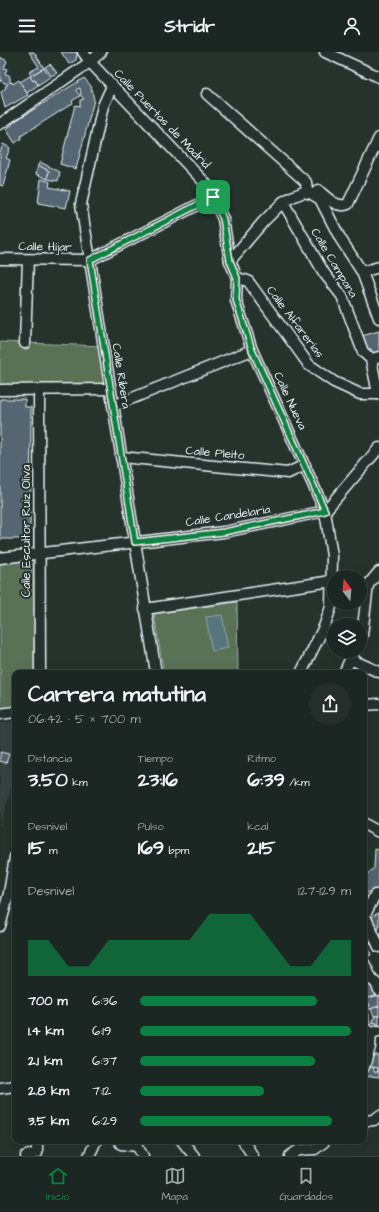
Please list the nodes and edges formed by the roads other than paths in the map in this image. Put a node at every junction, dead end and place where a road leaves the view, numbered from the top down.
1 (83, 52) edge
2 (101, 52) edge
3 (325, 52) edge
4 (90, 62) junction
5 (379, 77) edge
6 (112, 86) junction
7 (207, 94) dead end
8 (0, 125) edge
9 (379, 138) edge
10 (377, 150) edge
11 (306, 182) junction
12 (307, 193) junction
13 (213, 197) junction
14 (282, 202) junction
15 (0, 259) edge
16 (28, 260) junction
17 (90, 260) junction
18 (230, 261) junction
19 (379, 267) edge
20 (362, 272) junction
21 (237, 278) junction
22 (236, 300) joint
23 (379, 318) edge
24 (25, 343) dead end
25 (252, 350) junction
26 (375, 358) edge
27 (110, 389) junction
28 (0, 390) edge
29 (39, 390) junction
30 (378, 394) edge
31 (113, 406) junction
32 (379, 448) edge
33 (121, 457) junction
34 (305, 465) junction
35 (325, 511) junction
36 (135, 542) junction
37 (39, 554) junction
38 (0, 558) edge
39 (332, 570) edge
40 (377, 578) edge
41 (367, 588) edge
42 (327, 589) edge
43 (145, 609) junction
44 (330, 610) edge
45 (351, 658) edge
46 (357, 658) edge
47 (40, 670) edge
48 (155, 670) edge
49 (302, 670) edge
50 (345, 670) edge
51 (379, 672) edge
52 (379, 704) edge
53 (367, 706) edge
54 (12, 712) edge
55 (0, 714) edge
56 (367, 826) edge
57 (379, 832) edge
58 (12, 872) edge
59 (8, 893) edge
60 (379, 894) edge
61 (367, 912) edge
62 (367, 920) edge
63 (0, 926) edge
64 (379, 947) edge
65 (367, 969) edge
66 (378, 985) edge
67 (371, 1031) edge
68 (367, 1056) edge
69 (12, 1086) edge
70 (0, 1088) edge
71 (38, 1144) edge
72 (95, 1144) edge
73 (121, 1144) edge
74 (184, 1144) edge
75 (245, 1144) edge
76 (321, 1144) edge
77 (40, 1154) edge
78 (26, 1156) edge
79 (89, 1156) edge
80 (144, 1156) edge
81 (194, 1156) edge
82 (253, 1156) edge
83 (290, 1156) edge

1 - 4 street, Calle Puertas de Madrid
2 - 4 street
3 - 5 street
4 - 6 street, Calle Puertas de Madrid
4 - 8 street
6 - 13 street, Calle Puertas de Madrid
6 - 17 street, Calle Ribera
7 - 11 street
9 - 10 street
10 - 11 street
11 - 12 street
12 - 14 street
12 - 20 street
13 - 17 street
13 - 18 street, Calle Puertas de Madrid
14 - 18 street
14 - 26 street, Calle Campana
15 - 16 street, Calle Híjar
16 - 17 street, Calle Híjar
16 - 24 street
17 - 27 street, Calle Ribera
18 - 21 street, Calle Puertas de Madrid
19 - 20 street
20 - 23 street
21 - 22 street, Calle Puertas de Madrid
21 - 30 street, Calle Alfarerías
22 - 25 street, Calle Nueva
25 - 31 street
25 - 34 street, Calle Nueva
26 - 30 street
27 - 29 street
27 - 31 street, Calle Ribera
28 - 29 street
29 - 37 street, Calle Escultor Ruiz Oliva
31 - 33 street, Calle Ribera
32 - 35 street
33 - 34 street, Calle Pleito
33 - 36 street, Calle Ribera
34 - 35 street, Calle Nueva
35 - 36 street, Calle Candelaria
35 - 39 street, Calle Nueva
36 - 37 street, Calle Candelaria
36 - 43 street, Calle Ribera
37 - 38 street, Calle Candelaria
37 - 47 street, Calle Escultor Ruiz Oliva
40 - 41 street
42 - 43 street
43 - 48 street, Calle Ribera
44 - 49 street, Calle Nueva
45 - 50 street
46 - 51 street
52 - 53 street
54 - 55 street
56 - 57 street
58 - 59 street
59 - 63 street
60 - 61 street
62 - 64 street
65 - 66 street
67 - 68 street
69 - 70 street
71 - 77 street
72 - 79 street
73 - 80 street
74 - 81 street
75 - 82 street
76 - 83 street
77 - 78 street

